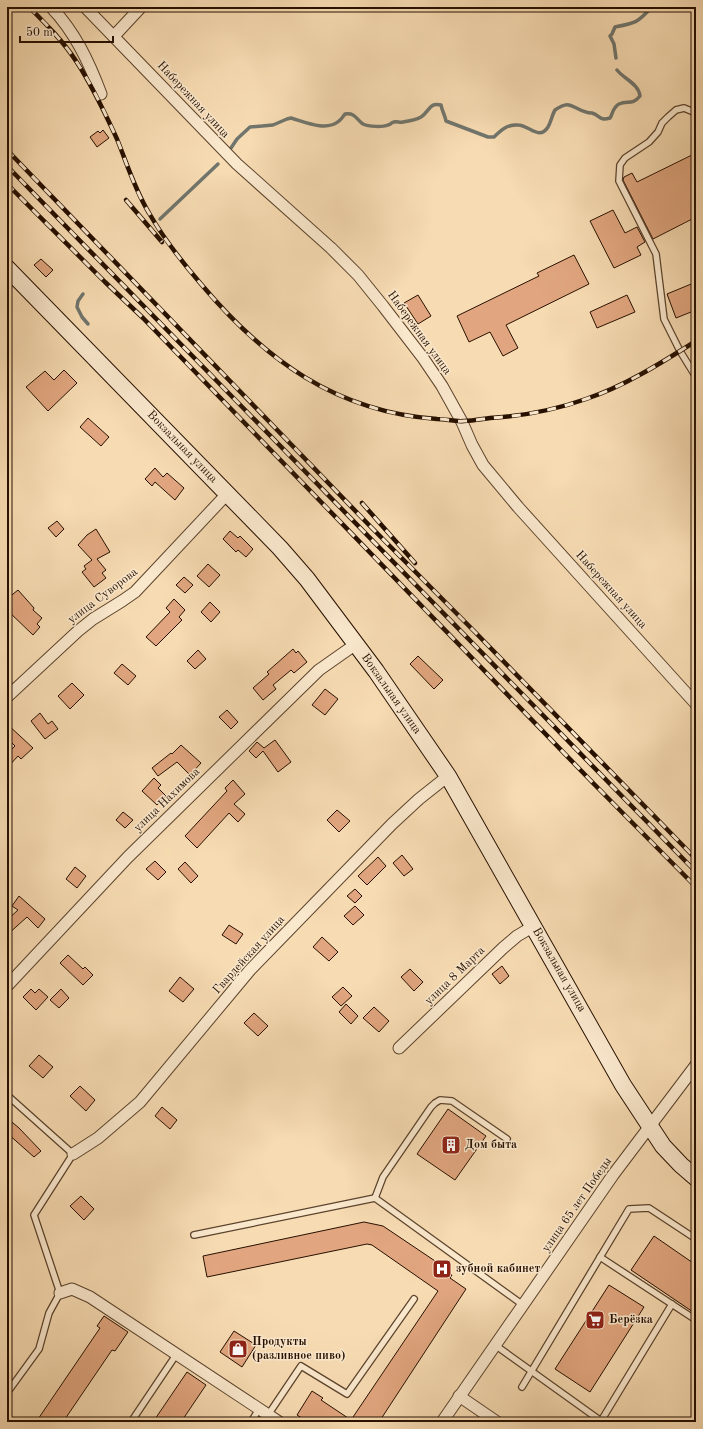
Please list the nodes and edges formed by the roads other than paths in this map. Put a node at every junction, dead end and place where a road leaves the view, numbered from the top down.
1 (51, 7) edge
2 (85, 7) edge
3 (142, 7) edge
4 (114, 36) junction
5 (101, 94) dead end
6 (696, 113) edge
7 (7, 268) edge
8 (696, 377) edge
9 (227, 494) junction
10 (356, 644) junction
11 (7, 697) edge
12 (696, 704) edge
13 (448, 776) junction
14 (534, 926) junction
15 (7, 986) edge
16 (399, 1048) dead end
17 (696, 1065) edge
18 (7, 1095) edge
19 (650, 1126) junction
20 (507, 1139) dead end
21 (73, 1154) junction
22 (696, 1178) edge
23 (375, 1198) junction
24 (194, 1235) dead end
25 (696, 1239) edge
26 (600, 1257) junction
27 (60, 1293) junction
28 (414, 1299) dead end
29 (672, 1304) junction
30 (523, 1305) junction
31 (696, 1320) edge
32 (495, 1345) junction
33 (176, 1355) junction
34 (532, 1372) junction
35 (522, 1387) dead end
36 (7, 1394) edge
37 (460, 1396) junction
38 (264, 1412) junction
39 (131, 1422) edge
40 (251, 1422) edge
41 (279, 1422) edge
42 (442, 1422) edge
43 (497, 1422) edge

1 - 5 street
2 - 4 street, Набережная улица
3 - 4 street
4 - 12 street, Набережная улица
6 - 8 lane
7 - 9 main road, Вокзальная улица
9 - 10 main road, Вокзальная улица
9 - 11 street, улица Суворова
10 - 13 main road, Вокзальная улица
10 - 15 street, улица Нахимова
13 - 14 main road, Вокзальная улица
13 - 21 street, Гвардейская улица
14 - 16 street, улица 8 Марта
14 - 19 main road, Вокзальная улица
17 - 19 street, улица 65 лет Победы
18 - 21 lane
19 - 22 main road, Вокзальная улица
19 - 30 street, улица 65 лет Победы
20 - 23 lane
21 - 27 lane
23 - 24 lane
23 - 30 lane
25 - 26 lane
26 - 29 lane
26 - 34 lane
27 - 33 street
27 - 36 lane
28 - 38 lane
29 - 31 lane
29 - 34 lane
30 - 32 street, улица 65 лет Победы
32 - 34 lane
32 - 37 street, улица 65 лет Победы
33 - 38 street
33 - 39 lane
34 - 35 lane
37 - 42 street, улица 65 лет Победы
37 - 43 street
38 - 40 lane
38 - 41 street

